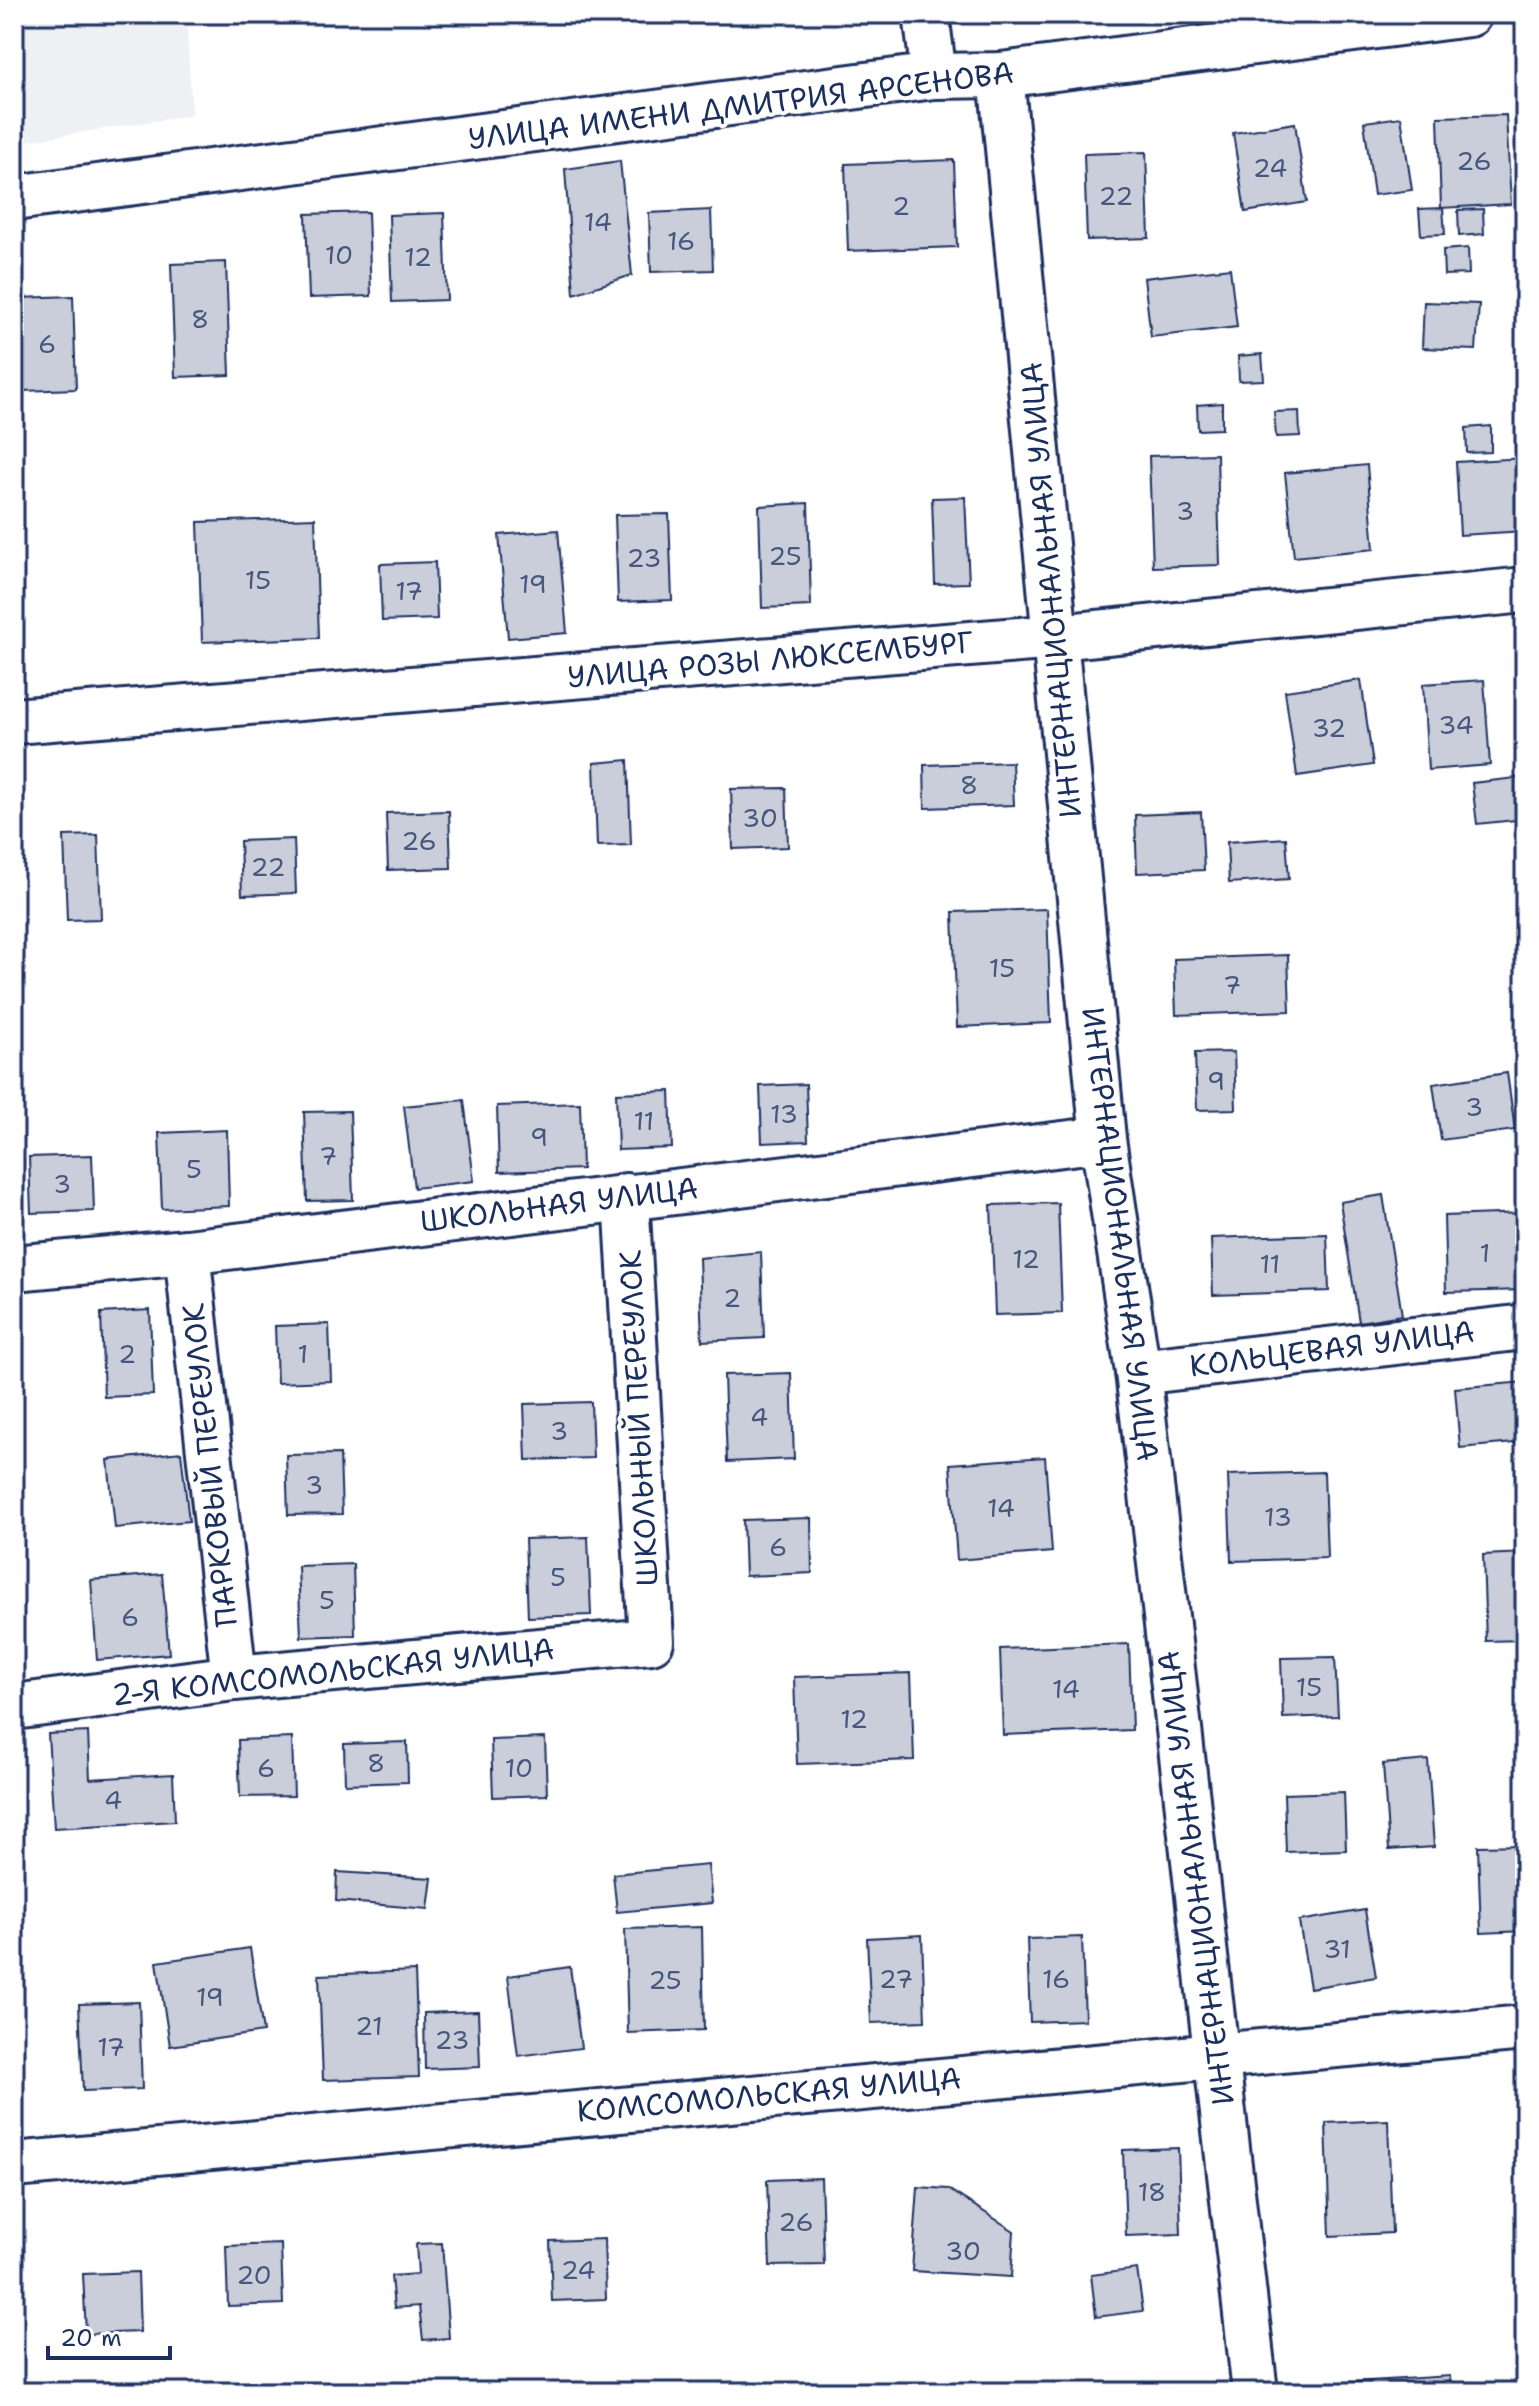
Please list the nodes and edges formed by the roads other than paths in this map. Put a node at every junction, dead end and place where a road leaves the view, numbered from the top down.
1 (926, 14) edge
2 (1469, 14) edge
3 (1001, 75) junction
4 (934, 76) junction
5 (14, 198) edge
6 (1525, 590) edge
7 (1057, 637) junction
8 (14, 721) edge
9 (1103, 1139) junction
10 (626, 1196) junction
11 (187, 1252) junction
12 (14, 1268) edge
13 (1525, 1327) edge
14 (1138, 1372) junction
15 (651, 1641) joint
16 (234, 1678) junction
17 (14, 1707) edge
18 (1525, 2028) edge
19 (1217, 2054) junction
20 (14, 2165) edge
21 (1255, 2392) edge

1 - 4 street
2 - 3 street, УЛИЦА ИМЕНИ ДМИТРИЯ АРСЕНОВА
3 - 4 street, УЛИЦА ИМЕНИ ДМИТРИЯ АРСЕНОВА
3 - 7 street, ИНТЕРНАЦИОНАЛЬНАЯ УЛИЦА
4 - 5 street, УЛИЦА ИМЕНИ ДМИТРИЯ АРСЕНОВА
6 - 7 street, УЛИЦА РОЗЫ ЛЮКСЕМБУРГ
7 - 8 street, УЛИЦА РОЗЫ ЛЮКСЕМБУРГ
7 - 9 street, ИНТЕРНАЦИОНАЛЬНАЯ УЛИЦА
9 - 10 street, ШКОЛЬНАЯ УЛИЦА
9 - 14 street, ИНТЕРНАЦИОНАЛЬНАЯ УЛИЦА
10 - 11 street, ШКОЛЬНАЯ УЛИЦА
10 - 15 street, ШКОЛЬНЫЙ ПЕРЕУЛОК
11 - 12 street, ШКОЛЬНАЯ УЛИЦА
11 - 16 street, ПАРКОВЫЙ ПЕРЕУЛОК
13 - 14 street, КОЛЬЦЕВАЯ УЛИЦА
14 - 19 street, ИНТЕРНАЦИОНАЛЬНАЯ УЛИЦА
15 - 16 street, 2-Я КОМСОМОЛЬСКАЯ УЛИЦА
16 - 17 street, 2-Я КОМСОМОЛЬСКАЯ УЛИЦА
18 - 19 street, КОМСОМОЛЬСКАЯ УЛИЦА
19 - 20 street, КОМСОМОЛЬСКАЯ УЛИЦА
19 - 21 street, ИНТЕРНАЦИОНАЛЬНАЯ УЛИЦА

